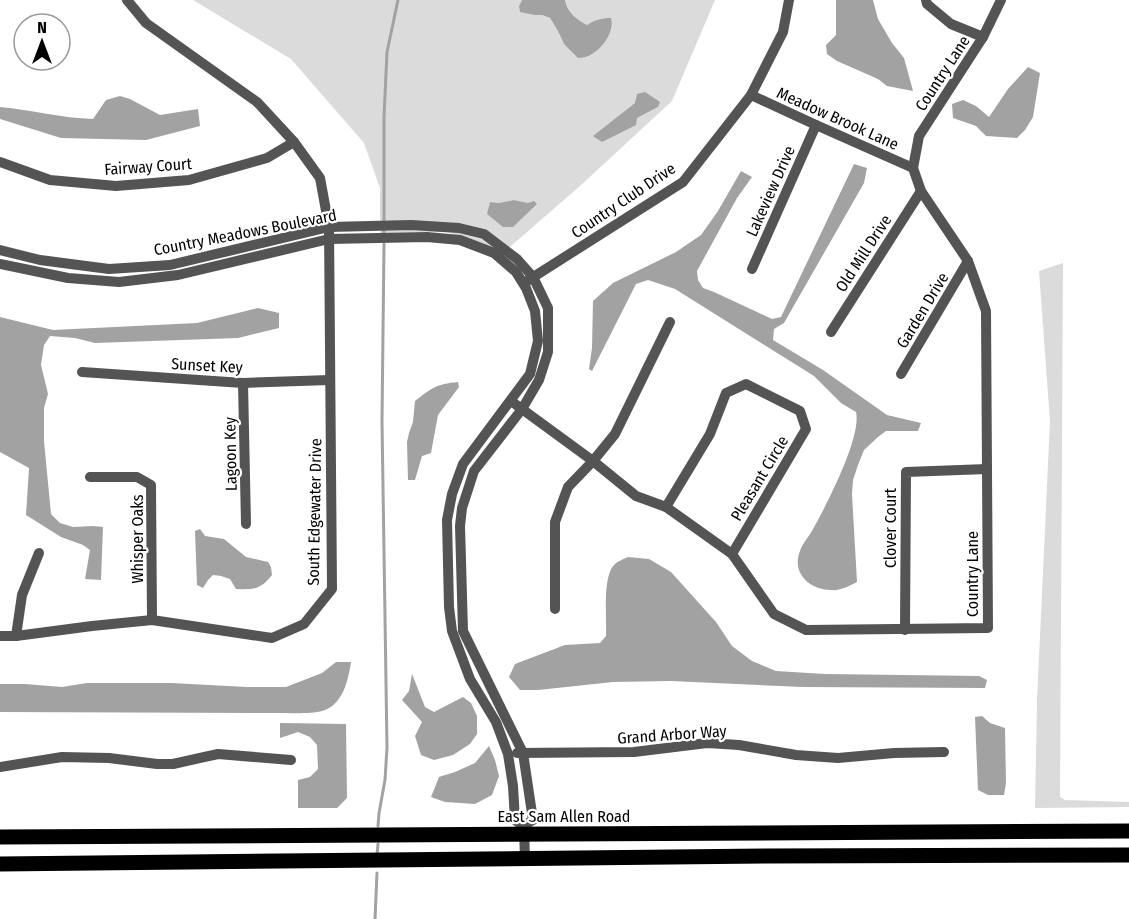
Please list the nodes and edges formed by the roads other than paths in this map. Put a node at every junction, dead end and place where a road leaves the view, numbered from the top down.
1 (127, 0) edge
2 (789, 0) edge
3 (926, 0) edge
4 (1001, 0) edge
5 (983, 37) junction
6 (751, 95) junction
7 (816, 125) junction
8 (294, 142) junction
9 (0, 162) edge
10 (913, 168) junction
11 (921, 191) junction
12 (411, 225) junction
13 (329, 227) junction
14 (459, 228) junction
15 (412, 238) junction
16 (329, 239) junction
17 (460, 240) junction
18 (0, 250) edge
19 (968, 261) junction
20 (514, 263) junction
21 (0, 264) edge
22 (106, 268) junction
23 (752, 269) dead end
24 (106, 281) junction
25 (528, 281) junction
26 (670, 322) dead end
27 (831, 332) dead end
28 (82, 372) dead end
29 (901, 374) dead end
30 (330, 380) junction
31 (243, 383) junction
32 (511, 401) junction
33 (522, 409) junction
34 (593, 461) junction
35 (987, 469) junction
36 (90, 477) dead end
37 (666, 507) junction
38 (246, 524) dead end
39 (39, 554) dead end
40 (732, 554) junction
41 (448, 564) junction
42 (462, 564) junction
43 (555, 609) dead end
44 (152, 620) junction
45 (905, 630) junction
46 (0, 636) edge
47 (16, 636) junction
48 (495, 698) junction
49 (485, 704) junction
50 (500, 720) junction
51 (944, 752) dead end
52 (524, 753) junction
53 (508, 754) junction
54 (291, 760) dead end
55 (0, 767) edge
56 (528, 784) junction
57 (513, 786) junction
58 (524, 830) junction
59 (1129, 831) edge
60 (0, 837) edge
61 (1129, 855) edge
62 (525, 858) junction
63 (0, 864) edge

1 - 8 street, South Edgewater Drive
2 - 6 street, Country Club Drive
3 - 5 street
4 - 5 street, Country Lane
5 - 10 street, Country Lane
6 - 7 street, Meadow Brook Lane
6 - 25 street, Country Club Drive
7 - 10 street, Meadow Brook Lane
7 - 23 street, Lakeview Drive
8 - 9 street, Fairway Court
8 - 13 street, South Edgewater Drive
10 - 11 street, Country Lane
11 - 19 street, Country Lane
11 - 27 street, Old Mill Drive
12 - 13 street, Country Meadows Boulevard
12 - 14 street, Country Meadows Boulevard
12 - 15 street
13 - 16 street, South Edgewater Drive
13 - 22 street, Country Meadows Boulevard
14 - 17 street
14 - 20 street, Country Meadows Boulevard
15 - 16 street, Country Meadows Boulevard
15 - 17 street, Country Meadows Boulevard
16 - 24 street, Country Meadows Boulevard
16 - 30 street, South Edgewater Drive
17 - 20 street, Country Meadows Boulevard
18 - 22 street, Country Meadows Boulevard
19 - 29 street, Garden Drive
19 - 35 street, Country Lane
20 - 25 street, Country Meadows Boulevard
21 - 24 street, Country Meadows Boulevard
22 - 24 street
25 - 32 street, Country Meadows Boulevard
25 - 33 street, Country Meadows Boulevard
26 - 34 street
28 - 31 street, Sunset Key
30 - 31 street, Sunset Key
30 - 44 street, South Edgewater Drive
31 - 38 street, Lagoon Key
32 - 33 street, Country Lane
32 - 41 street, Country Meadows Boulevard
33 - 34 street, Country Lane
33 - 42 street, Country Meadows Boulevard
34 - 37 street, Country Lane
34 - 43 street
35 - 45 street, Clover Court
35 - 45 street, Country Lane
36 - 44 street, Whisper Oaks
37 - 40 street, Country Lane
37 - 40 street, Pleasant Circle
39 - 47 street
40 - 45 street, Country Lane
41 - 42 street
41 - 49 street, Country Meadows Boulevard
42 - 48 street, Country Meadows Boulevard
44 - 47 street, South Edgewater Drive
46 - 47 street, South Edgewater Drive
48 - 49 street
48 - 50 street, Country Meadows Boulevard
49 - 50 street, Country Meadows Boulevard
50 - 52 street, Country Meadows Boulevard
50 - 53 street, Country Meadows Boulevard
51 - 52 street, Grand Arbor Way
52 - 53 street, Grand Arbor Way
52 - 56 street, Country Meadows Boulevard
53 - 57 street, Country Meadows Boulevard
54 - 55 street
56 - 57 street
56 - 58 street, Country Meadows Boulevard
57 - 58 street, Country Meadows Boulevard
58 - 59 main road, East Sam Allen Road
58 - 60 main road, East Sam Allen Road
58 - 62 street, Country Meadows Boulevard
61 - 62 main road
62 - 63 main road

